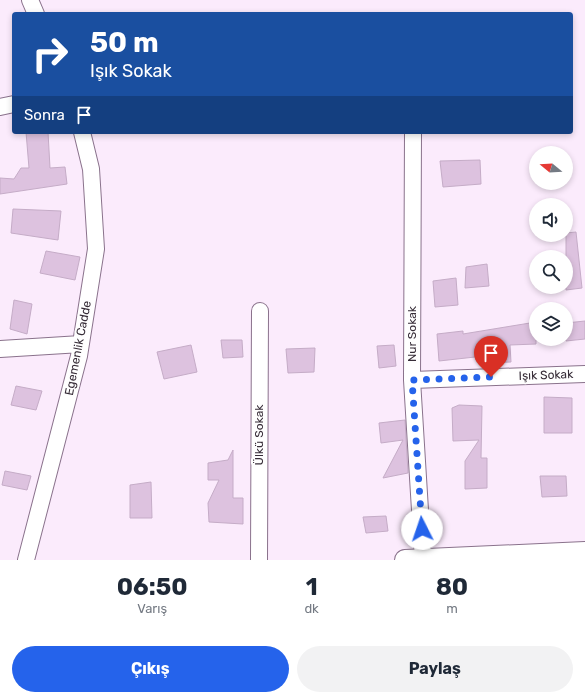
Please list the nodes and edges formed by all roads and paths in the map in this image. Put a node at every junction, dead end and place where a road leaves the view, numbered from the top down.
1 (30, 0) edge
2 (35, 12) edge
3 (12, 104) edge
4 (0, 107) edge
5 (82, 134) edge
6 (413, 134) edge
7 (260, 311) dead end
8 (81, 344) junction
9 (0, 349) edge
10 (585, 374) edge
11 (412, 380) junction
12 (585, 552) edge
13 (26, 560) edge
14 (259, 560) edge
15 (414, 560) edge

1 - 2 street
3 - 4 street
5 - 8 street, Egemenlik Cadde
6 - 11 street, Nur Sokak
7 - 14 street, Ülkü Sokak
8 - 9 street
8 - 13 street, Egemenlik Cadde
10 - 11 street, Işık Sokak
11 - 15 street, Nur Sokak
12 - 15 street

